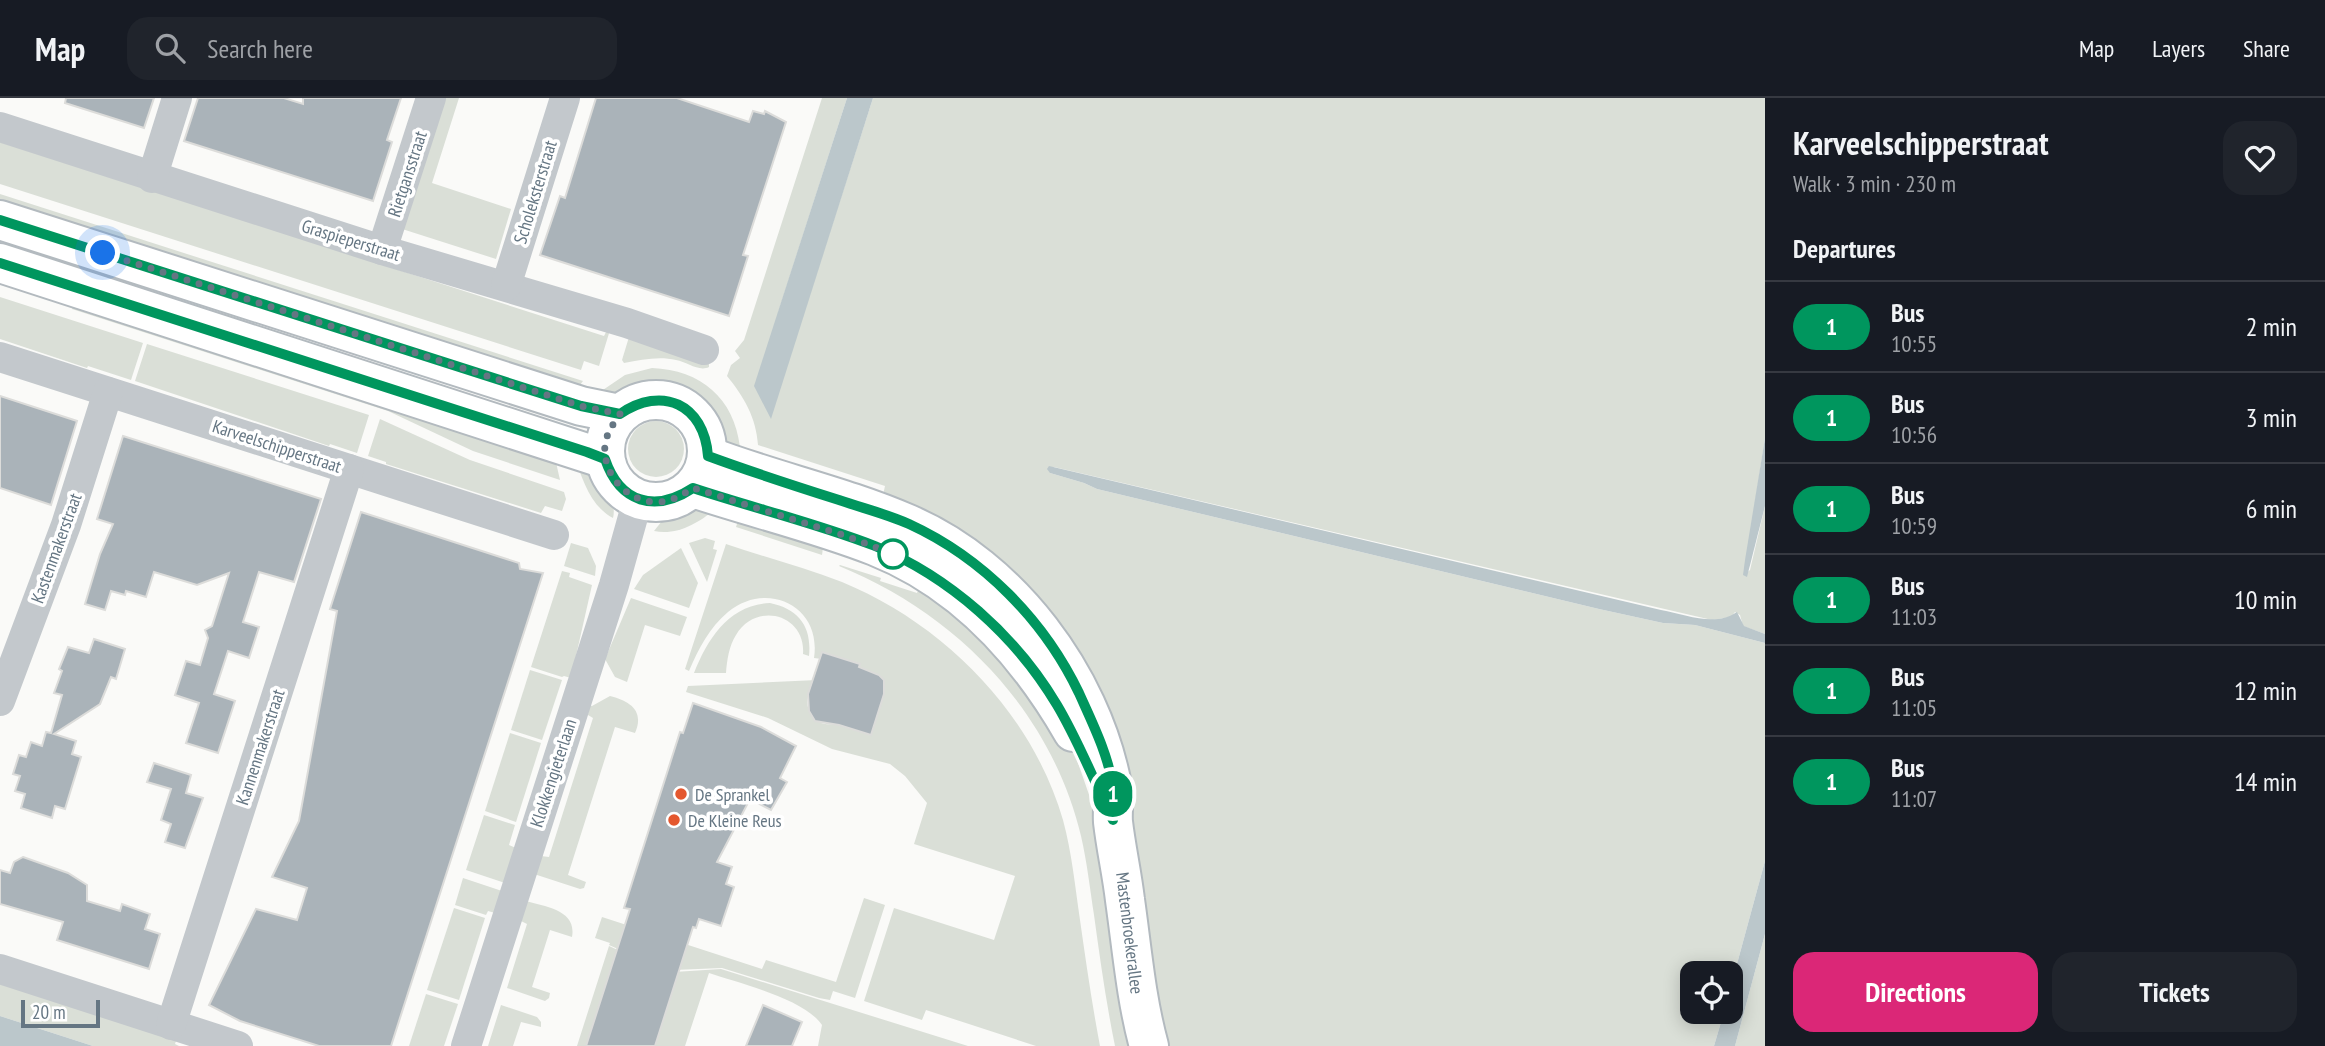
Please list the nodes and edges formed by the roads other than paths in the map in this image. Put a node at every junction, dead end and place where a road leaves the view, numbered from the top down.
1 (177, 98) edge
2 (431, 98) edge
3 (565, 98) edge
4 (0, 127) edge
5 (152, 178) junction
6 (0, 220) edge
7 (382, 250) junction
8 (0, 263) edge
9 (506, 286) junction
10 (704, 351) dead end
11 (0, 357) edge
12 (108, 392) junction
13 (620, 414) junction
14 (605, 459) junction
15 (349, 469) junction
16 (700, 472) junction
17 (638, 499) junction
18 (554, 535) dead end
19 (0, 701) edge
20 (0, 969) edge
21 (171, 1025) junction
22 (238, 1046) edge
23 (466, 1046) edge
24 (1149, 1046) edge

1 - 5 street
2 - 7 street, Rietgansstraat
3 - 9 street, Scholeksterstraat
4 - 5 street, Graspieperstraat
5 - 7 street, Graspieperstraat
6 - 13 main road
7 - 9 street, Graspieperstraat
8 - 14 main road
9 - 10 street, Graspieperstraat
11 - 12 street, Karveelschipperstraat
12 - 15 street, Karveelschipperstraat
12 - 19 street, Kastenmakerstraat
13 - 14 main road
13 - 16 main road
14 - 17 main road
15 - 18 street, Karveelschipperstraat
15 - 21 street, Kannenmakerstraat
16 - 17 main road
16 - 24 main road, Mastenbroekerallee
17 - 23 street, Klokkengieterlaan
20 - 21 street
21 - 22 street

